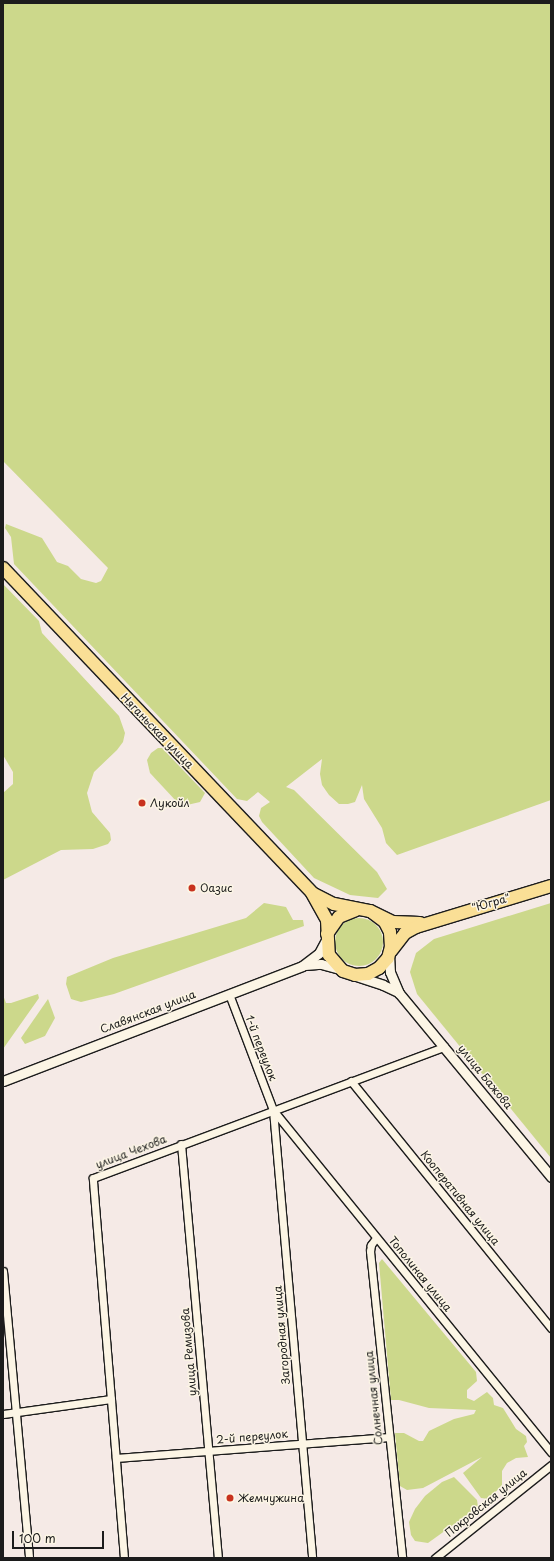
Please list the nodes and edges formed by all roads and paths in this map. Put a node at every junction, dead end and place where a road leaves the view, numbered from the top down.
1 (3, 568) edge
2 (551, 886) edge
3 (312, 893) junction
4 (359, 910) junction
5 (374, 913) junction
6 (431, 921) junction
7 (327, 936) junction
8 (390, 953) junction
9 (302, 966) junction
10 (343, 971) junction
11 (399, 993) junction
12 (229, 994) junction
13 (444, 1047) junction
14 (3, 1081) edge
15 (351, 1081) junction
16 (273, 1110) junction
17 (181, 1144) junction
18 (551, 1177) edge
19 (376, 1238) junction
20 (3, 1271) edge
21 (4, 1283) edge
22 (551, 1328) edge
23 (111, 1400) junction
24 (16, 1411) junction
25 (3, 1414) edge
26 (389, 1437) junction
27 (303, 1444) junction
28 (209, 1452) junction
29 (551, 1452) edge
30 (116, 1458) junction
31 (551, 1465) edge
32 (28, 1558) edge
33 (124, 1558) edge
34 (218, 1558) edge
35 (312, 1558) edge
36 (402, 1558) edge
37 (435, 1558) edge

1 - 3 highway, Няганьская улица
2 - 6 highway, "Югра"
3 - 4 highway
3 - 7 highway
4 - 5 highway
4 - 7 highway
5 - 6 highway
5 - 8 highway
6 - 8 highway
7 - 9 street
7 - 10 highway
8 - 10 highway
8 - 11 street
9 - 10 street
9 - 12 street, Славянская улица
10 - 11 street
11 - 13 street, улица Бажова
12 - 14 street, Славянская улица
12 - 16 street, 1-й переулок
13 - 15 street, улица Чехова
13 - 18 street, улица Бажова
15 - 16 street, улица Чехова
15 - 22 street, Кооперативная улица
16 - 17 street, улица Чехова
16 - 19 street, Тополиная улица
16 - 27 street, Загородная улица
17 - 23 street, улица Чехова
17 - 28 street, улица Ремизова
19 - 26 street, Солнечная улица
19 - 29 street, Тополиная улица
20 - 21 street
21 - 24 street
23 - 24 street
23 - 30 street, улица Чехова
24 - 25 street
24 - 32 street
26 - 27 street, 2-й переулок
26 - 36 street, Солнечная улица
27 - 28 street, 2-й переулок
27 - 35 street, Загородная улица
28 - 30 street, 2-й переулок
28 - 34 street, улица Ремизова
30 - 33 street, улица Чехова
31 - 37 street, Покровская улица

